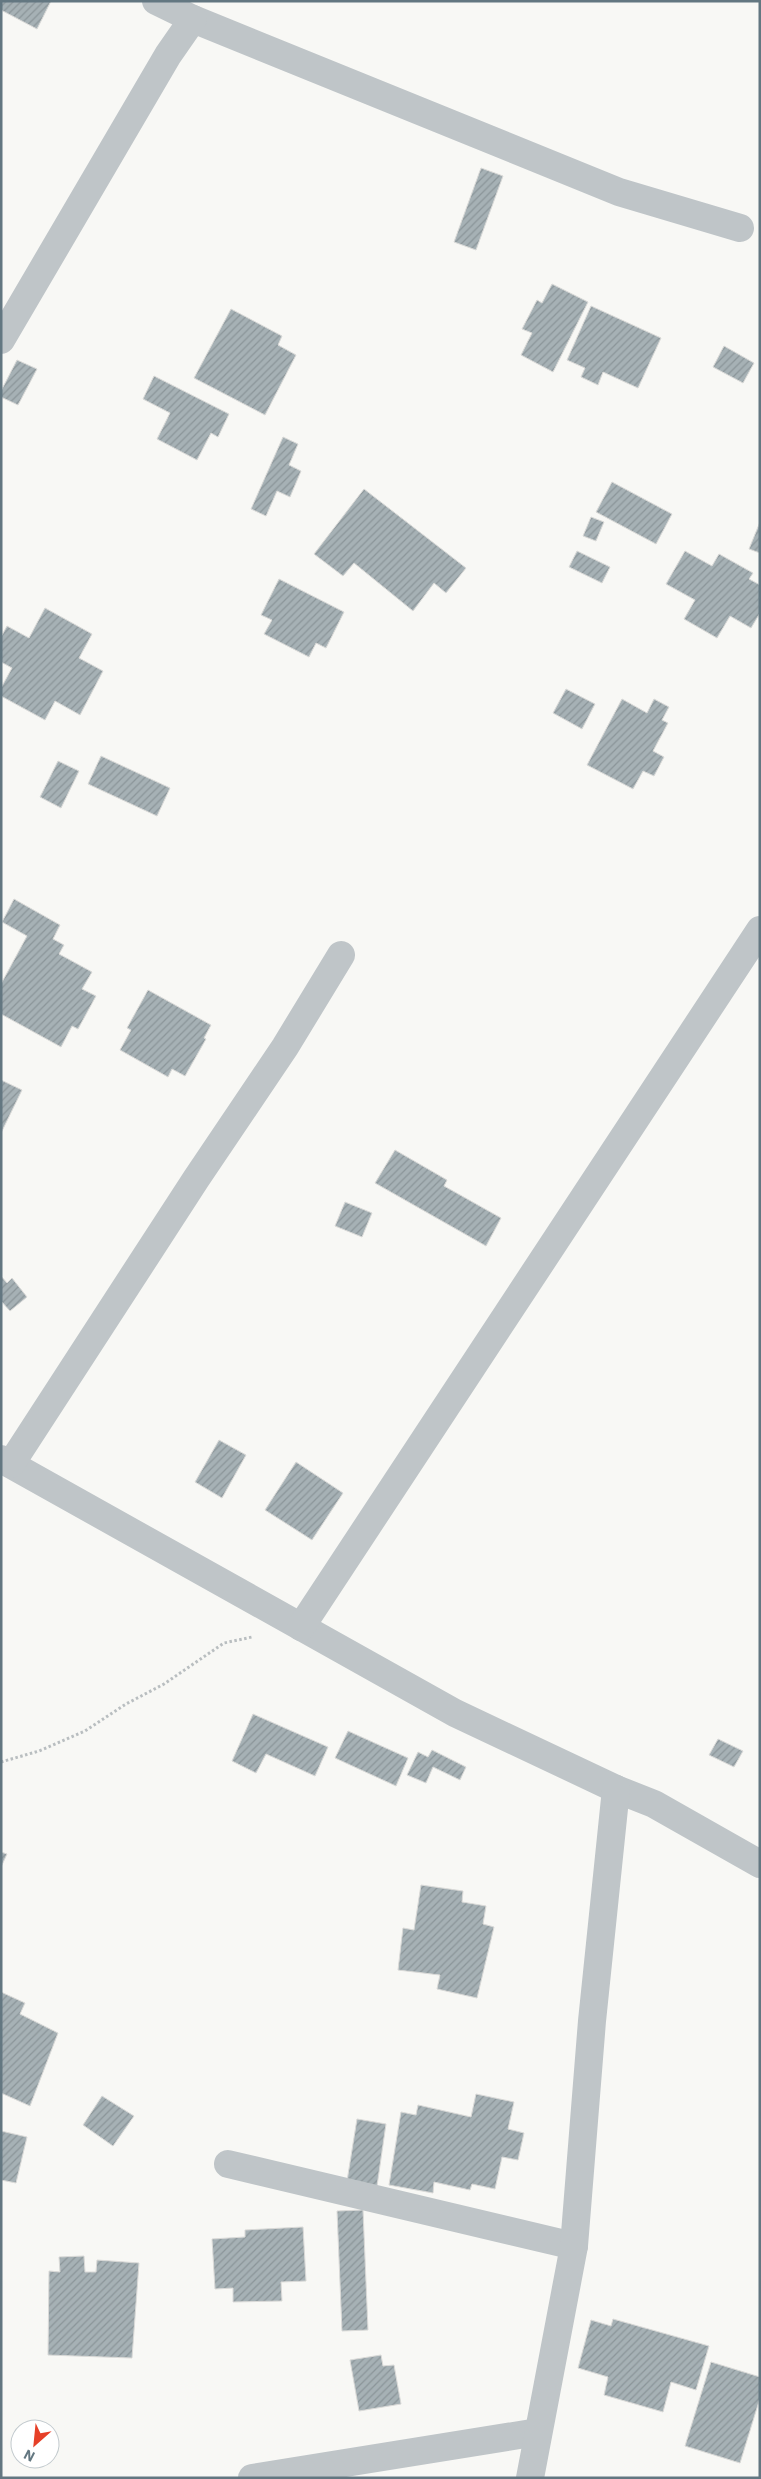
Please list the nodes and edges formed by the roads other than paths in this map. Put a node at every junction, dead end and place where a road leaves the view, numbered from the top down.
1 (156, 1) edge
2 (193, 19) junction
3 (740, 228) dead end
4 (1, 340) edge
5 (760, 930) edge
6 (341, 955) dead end
7 (6, 1462) edge
8 (301, 1627) junction
9 (616, 1789) junction
10 (760, 1864) edge
11 (228, 2164) dead end
12 (574, 2246) junction
13 (538, 2432) junction
14 (252, 2478) edge
15 (530, 2478) edge

1 - 2 street
2 - 3 street
2 - 4 street
5 - 8 street
6 - 7 street
7 - 8 street
8 - 9 street
9 - 10 street
9 - 12 street
11 - 12 street
12 - 13 street
13 - 14 street
13 - 15 street

